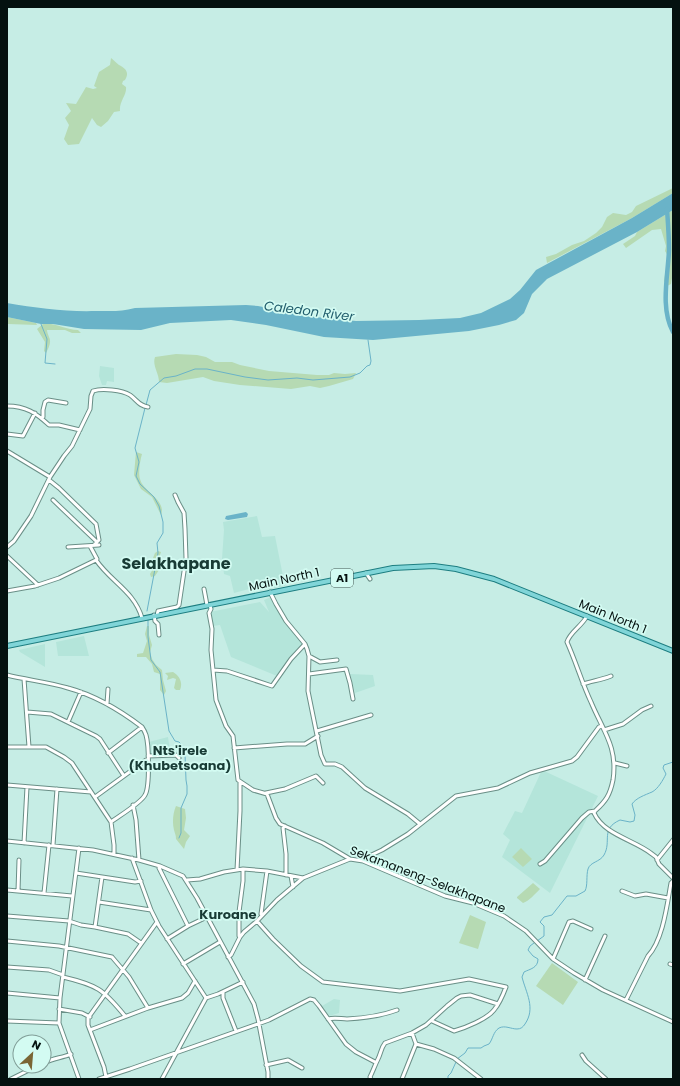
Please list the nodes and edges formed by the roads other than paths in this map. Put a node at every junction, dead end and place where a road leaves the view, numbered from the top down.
1 (66, 403) dead end
2 (7, 406) edge
3 (146, 407) dead end
4 (35, 413) junction
5 (41, 418) junction
6 (80, 430) junction
7 (7, 434) edge
8 (7, 452) edge
9 (49, 478) junction
10 (175, 495) dead end
11 (53, 500) dead end
12 (97, 544) junction
13 (90, 546) junction
14 (7, 547) edge
15 (68, 547) dead end
16 (7, 556) edge
17 (96, 560) junction
18 (366, 573) junction
19 (370, 578) dead end
20 (38, 585) junction
21 (204, 589) dead end
22 (7, 591) edge
23 (270, 592) junction
24 (209, 605) junction
25 (155, 615) junction
26 (587, 616) junction
27 (142, 618) junction
28 (160, 635) dead end
29 (305, 644) junction
30 (7, 646) edge
31 (673, 651) edge
32 (309, 656) junction
33 (337, 660) dead end
34 (213, 670) junction
35 (309, 674) junction
36 (7, 676) edge
37 (611, 676) dead end
38 (24, 679) junction
39 (583, 684) junction
40 (108, 689) dead end
41 (81, 692) junction
42 (352, 699) dead end
43 (106, 704) junction
44 (651, 706) dead end
45 (27, 712) junction
46 (371, 715) dead end
47 (68, 722) junction
48 (602, 726) junction
49 (142, 727) junction
50 (604, 730) junction
51 (317, 731) junction
52 (318, 736) junction
53 (7, 747) edge
54 (29, 747) junction
55 (234, 748) junction
56 (108, 753) junction
57 (148, 758) junction
58 (179, 758) dead end
59 (615, 764) junction
60 (627, 766) dead end
61 (124, 776) junction
62 (240, 782) junction
63 (323, 783) dead end
64 (7, 785) edge
65 (27, 787) junction
66 (57, 789) junction
67 (91, 792) junction
68 (266, 793) junction
69 (94, 797) junction
70 (133, 805) junction
71 (595, 811) junction
72 (111, 822) junction
73 (420, 824) junction
74 (285, 826) junction
75 (673, 840) edge
76 (7, 841) edge
77 (24, 843) junction
78 (49, 845) junction
79 (53, 845) junction
80 (79, 848) junction
81 (114, 854) junction
82 (132, 858) junction
83 (350, 859) junction
84 (19, 860) dead end
85 (139, 860) junction
86 (657, 860) junction
87 (363, 861) junction
88 (540, 864) dead end
89 (160, 866) junction
90 (243, 869) junction
91 (237, 870) junction
92 (267, 871) junction
93 (76, 873) junction
94 (286, 875) junction
95 (291, 876) junction
96 (102, 877) junction
97 (304, 878) junction
98 (673, 879) edge
99 (187, 880) junction
100 (140, 881) junction
101 (293, 887) junction
102 (7, 890) edge
103 (18, 891) junction
104 (622, 891) dead end
105 (44, 893) junction
106 (72, 896) junction
107 (668, 898) junction
108 (99, 902) junction
109 (151, 910) junction
110 (262, 915) junction
111 (7, 916) edge
112 (207, 917) junction
113 (69, 921) junction
114 (257, 921) junction
115 (157, 922) junction
116 (188, 926) junction
117 (95, 927) junction
118 (591, 929) dead end
119 (605, 936) dead end
120 (240, 937) junction
121 (166, 938) junction
122 (7, 942) edge
123 (220, 942) junction
124 (141, 943) junction
125 (67, 948) junction
126 (228, 958) junction
127 (553, 959) junction
128 (183, 964) junction
129 (7, 967) edge
130 (123, 970) junction
131 (63, 976) junction
132 (584, 980) junction
133 (195, 982) junction
134 (243, 982) junction
135 (192, 987) junction
136 (200, 990) junction
137 (223, 992) junction
138 (7, 994) edge
139 (106, 994) junction
140 (60, 998) junction
141 (206, 998) junction
142 (626, 1000) junction
143 (498, 1004) junction
144 (148, 1008) junction
145 (59, 1009) junction
146 (397, 1010) dead end
147 (125, 1016) junction
148 (90, 1017) junction
149 (328, 1019) junction
150 (432, 1021) junction
151 (7, 1022) edge
152 (673, 1022) edge
153 (58, 1023) junction
154 (259, 1023) junction
155 (90, 1030) junction
156 (236, 1031) junction
157 (412, 1033) junction
158 (416, 1044) junction
159 (177, 1052) junction
160 (71, 1054) junction
161 (582, 1055) dead end
162 (52, 1060) edge
163 (375, 1062) junction
164 (266, 1065) junction
165 (302, 1068) dead end
166 (21, 1074) edge
167 (106, 1077) junction
168 (11, 1079) edge
169 (79, 1079) edge
170 (99, 1079) edge
171 (162, 1079) edge
172 (268, 1079) edge
173 (371, 1079) edge
174 (402, 1079) edge
175 (481, 1079) edge
176 (606, 1079) edge

1 - 5 street
2 - 4 street
3 - 6 street
4 - 5 street
4 - 7 street
5 - 6 street
6 - 9 street
8 - 9 street
9 - 12 street
9 - 14 street
10 - 25 street
11 - 12 street
12 - 13 street
13 - 15 street
13 - 17 street
16 - 20 street
17 - 20 street
17 - 27 street
18 - 19 street
18 - 23 main road, Main North 1 / A1
18 - 26 main road, Main North 1 / A1
20 - 22 street
21 - 24 street
23 - 24 main road, Main North 1 / A1
23 - 29 street
24 - 25 main road, Main North 1 / A1
24 - 34 street
25 - 27 main road, Main North 1 / A1
25 - 28 street
26 - 31 main road, Main North 1 / A1
26 - 39 street
27 - 30 main road, Main North 1 / A1
29 - 32 street
29 - 34 street
32 - 33 street
32 - 35 street
34 - 55 street
35 - 42 street
35 - 51 street
36 - 38 street
37 - 39 street
38 - 41 street
38 - 45 street
39 - 48 street
40 - 43 street
41 - 43 street
41 - 47 street
43 - 49 street
44 - 50 street
45 - 47 street
45 - 54 street
46 - 51 street
47 - 56 street
48 - 50 street
48 - 73 street
49 - 56 street
49 - 57 street
50 - 59 street
51 - 52 street
52 - 55 street
52 - 73 street
53 - 54 street
54 - 67 street
55 - 62 street
56 - 61 street
57 - 58 street
57 - 61 street
57 - 70 street
59 - 60 street
59 - 71 street
61 - 69 street
62 - 68 street
62 - 91 street
63 - 68 street
64 - 65 street
65 - 66 street
65 - 77 street
66 - 67 street
66 - 79 street
67 - 69 street
68 - 74 street, Sekamaneng-Selakhapane
69 - 72 street
70 - 72 street
70 - 85 street
71 - 86 street
71 - 88 street
72 - 81 street
73 - 87 street
74 - 83 street, Sekamaneng-Selakhapane
74 - 94 street
75 - 86 street
76 - 77 street
77 - 78 street
78 - 79 street
78 - 105 street
79 - 80 street
80 - 81 street
80 - 93 street
81 - 82 street
82 - 85 street
82 - 100 street
83 - 87 street, Sekamaneng-Selakhapane
83 - 97 street
84 - 103 street
85 - 89 street
86 - 98 street
87 - 127 street, Sekamaneng-Selakhapane
89 - 99 street
89 - 116 street
90 - 91 street
90 - 92 street
90 - 120 street
91 - 99 street
92 - 94 street
92 - 110 street
93 - 96 street
93 - 106 street
94 - 95 street
95 - 97 street
95 - 101 street
96 - 100 street
96 - 108 street
97 - 101 street
98 - 107 street
99 - 112 street
100 - 109 street
101 - 110 street
102 - 103 street
103 - 105 street
104 - 107 street
105 - 106 street
106 - 113 street
107 - 142 street
108 - 109 street
108 - 117 street
109 - 115 street
110 - 114 street
111 - 113 street
112 - 116 street
112 - 123 street
113 - 117 street
113 - 125 street
114 - 120 street
114 - 143 street
115 - 121 street
115 - 124 street
116 - 121 street
117 - 124 street
118 - 127 street
119 - 132 street
120 - 126 street
121 - 128 street
122 - 125 street
123 - 126 street
123 - 128 street
124 - 130 street
125 - 130 street
125 - 131 street
126 - 134 street
127 - 132 street, Sekamaneng-Selakhapane
128 - 133 street
129 - 131 street
130 - 139 street
130 - 144 street
131 - 139 street
131 - 140 street
132 - 142 street, Sekamaneng-Selakhapane
133 - 135 street
133 - 136 street
134 - 137 street
134 - 154 street
135 - 136 street
135 - 144 street
136 - 141 street
137 - 141 street
137 - 156 street
138 - 140 street
139 - 147 street
139 - 148 street
140 - 145 street
141 - 159 street
142 - 152 street, Sekamaneng-Selakhapane
143 - 150 street
143 - 150 street
144 - 147 street
145 - 148 street
145 - 153 street
146 - 149 street
147 - 155 street
148 - 155 street
149 - 154 street
149 - 163 street
150 - 157 street
151 - 153 street
153 - 160 street
154 - 156 street
154 - 164 street
155 - 167 street
156 - 159 street
157 - 158 street
157 - 163 street
158 - 174 street
158 - 175 street
159 - 167 street
159 - 171 street
160 - 162 street
160 - 169 street
161 - 176 street
163 - 173 street
164 - 165 street
164 - 172 street
166 - 168 street
167 - 170 street

